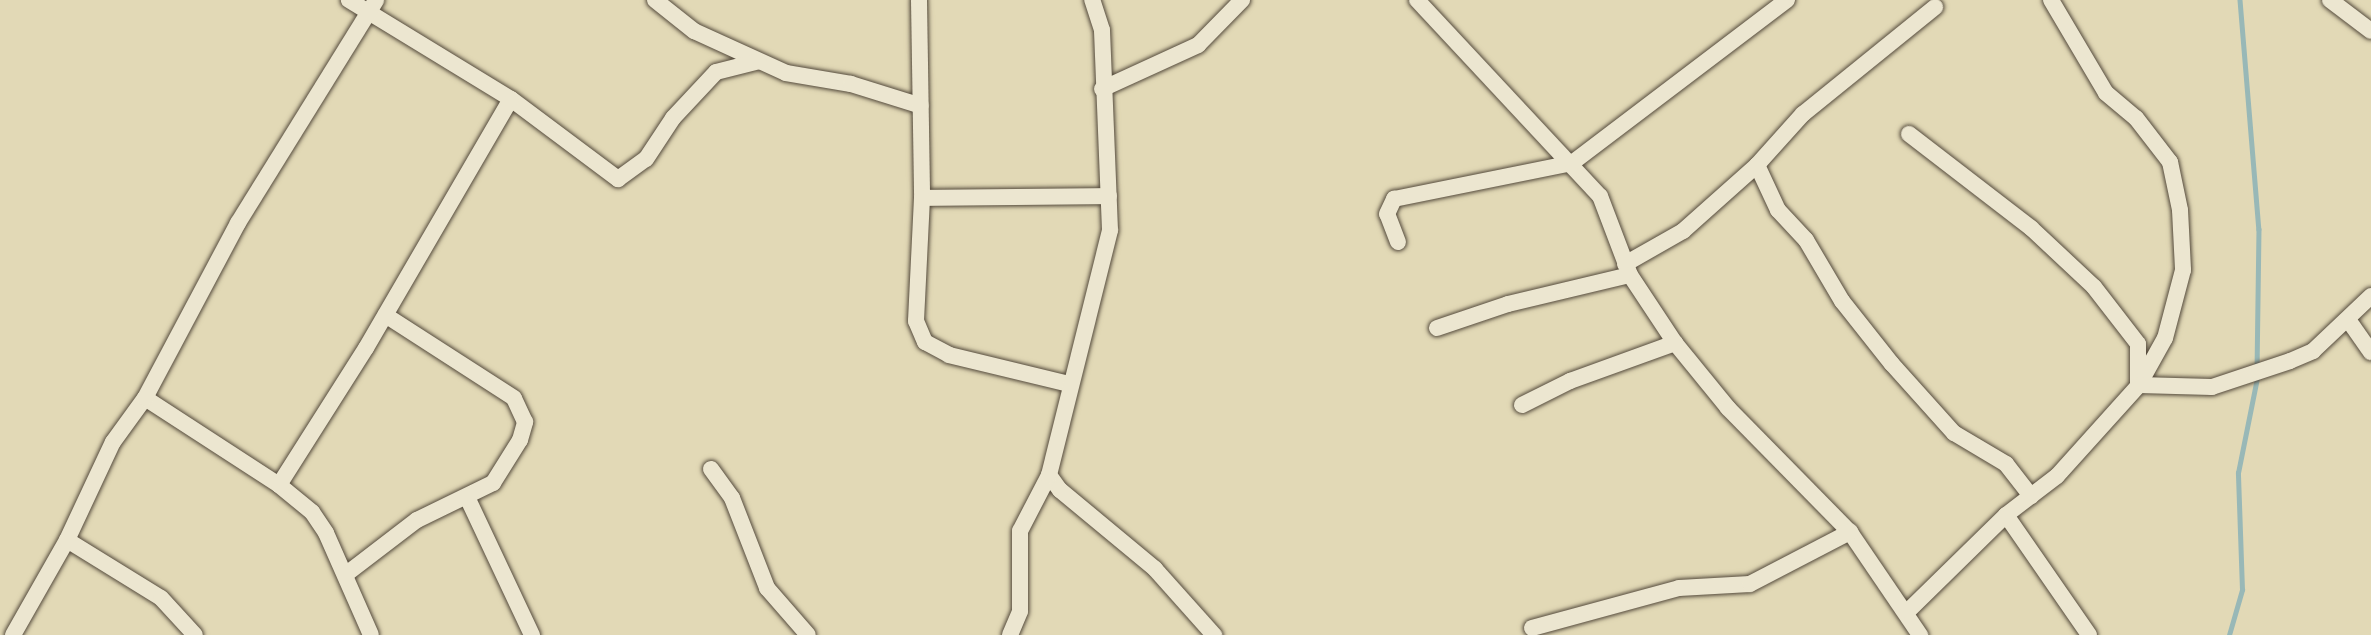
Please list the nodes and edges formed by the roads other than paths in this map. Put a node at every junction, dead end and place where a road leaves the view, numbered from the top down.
1 (349, 0) edge
2 (655, 0) edge
3 (919, 0) edge
4 (1093, 0) edge
5 (1242, 0) edge
6 (1417, 0) edge
7 (1787, 0) edge
8 (2051, 0) edge
9 (2330, 0) edge
10 (371, 6) edge
11 (1935, 7) dead end
12 (2371, 31) edge
13 (759, 61) junction
14 (1102, 89) junction
15 (510, 99) junction
16 (921, 106) junction
17 (1909, 134) dead end
18 (1572, 163) junction
19 (1757, 165) junction
20 (1109, 196) junction
21 (922, 198) junction
22 (1398, 242) dead end
23 (1627, 270) junction
24 (2371, 296) edge
25 (386, 314) junction
26 (2349, 321) junction
27 (1437, 328) dead end
28 (1675, 343) junction
29 (2371, 352) edge
30 (1069, 384) junction
31 (2138, 386) junction
32 (145, 398) junction
33 (1522, 405) dead end
34 (711, 469) dead end
35 (1049, 474) junction
36 (279, 485) junction
37 (2031, 496) junction
38 (467, 497) junction
39 (2006, 515) junction
40 (1850, 533) junction
41 (67, 540) junction
42 (345, 575) junction
43 (1908, 611) junction
44 (1532, 628) dead end
45 (13, 635) edge
46 (195, 635) edge
47 (371, 635) edge
48 (532, 635) edge
49 (808, 635) edge
50 (1010, 635) edge
51 (1214, 635) edge
52 (1920, 635) edge
53 (2089, 635) edge

1 - 10 street
2 - 13 street
3 - 16 street
4 - 14 street
5 - 14 street
6 - 18 street
7 - 18 street
8 - 31 street
9 - 12 street
10 - 15 street
10 - 32 street
11 - 19 street
13 - 15 street
13 - 16 street
14 - 20 street
15 - 25 street
16 - 21 street
17 - 31 street
18 - 22 street
18 - 23 street
19 - 23 street
19 - 37 street
20 - 21 street
20 - 30 street
21 - 30 street
23 - 27 street
23 - 28 street
24 - 26 street
25 - 36 street
25 - 38 street
26 - 29 street
26 - 31 street
28 - 33 street
28 - 40 street
30 - 35 street
31 - 37 street
32 - 36 street
32 - 41 street
34 - 49 street
35 - 50 street
35 - 51 street
36 - 42 street
37 - 39 street
38 - 42 street
38 - 48 street
39 - 43 street
39 - 53 street
40 - 43 street
40 - 44 street
41 - 45 street
41 - 46 street
42 - 47 street
43 - 52 street

